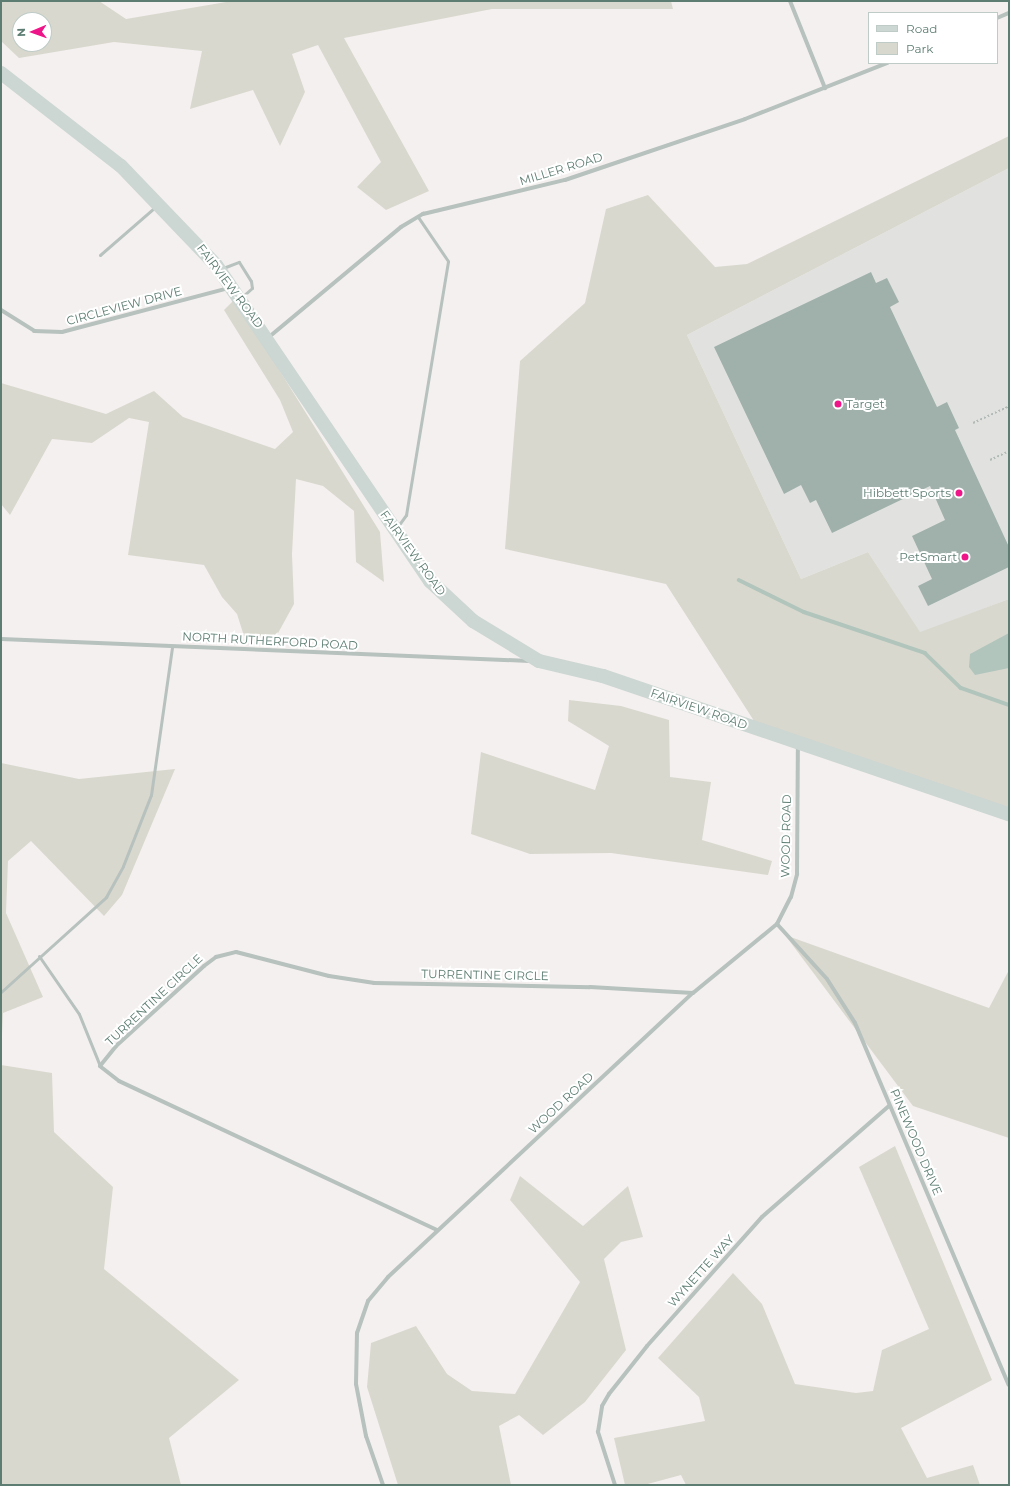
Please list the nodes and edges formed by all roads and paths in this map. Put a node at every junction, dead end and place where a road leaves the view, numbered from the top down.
1 (790, 1) edge
2 (1009, 13) edge
3 (998, 18) edge
4 (885, 64) edge
5 (1, 73) edge
6 (825, 88) junction
7 (160, 203) junction
8 (418, 217) junction
9 (100, 255) dead end
10 (220, 270) junction
11 (232, 286) junction
12 (241, 298) junction
13 (1, 310) edge
14 (269, 338) junction
15 (1009, 406) edge
16 (973, 423) dead end
17 (1009, 451) edge
18 (990, 460) dead end
19 (395, 531) junction
20 (1, 639) edge
21 (172, 647) junction
22 (539, 661) junction
23 (798, 742) junction
24 (1009, 814) edge
25 (777, 924) junction
26 (40, 956) junction
27 (1, 992) edge
28 (693, 993) junction
29 (100, 1066) junction
30 (889, 1106) junction
31 (437, 1230) junction
32 (1009, 1385) edge
33 (383, 1485) edge
34 (615, 1485) edge

1 - 6 street
2 - 3 street
4 - 6 street, MILLER ROAD
5 - 7 street, FAIRVIEW ROAD
6 - 8 street, MILLER ROAD
7 - 9 lane
7 - 10 street, FAIRVIEW ROAD
8 - 14 street, MILLER ROAD
8 - 19 lane
10 - 11 street, FAIRVIEW ROAD
10 - 12 lane
11 - 12 street, FAIRVIEW ROAD
11 - 13 street, CIRCLEVIEW DRIVE
12 - 14 street, FAIRVIEW ROAD
14 - 19 street, FAIRVIEW ROAD
15 - 16 path
17 - 18 path
19 - 22 street, FAIRVIEW ROAD
20 - 21 street, NORTH RUTHERFORD ROAD
21 - 22 street, NORTH RUTHERFORD ROAD
21 - 26 lane
22 - 23 street, FAIRVIEW ROAD
23 - 24 street, FAIRVIEW ROAD
23 - 25 street, WOOD ROAD
25 - 28 street, WOOD ROAD
25 - 30 street, PINEWOOD DRIVE
26 - 27 lane
26 - 29 lane
28 - 29 street, TURRENTINE CIRCLE
28 - 31 street, WOOD ROAD
29 - 31 street
30 - 32 street, PINEWOOD DRIVE
30 - 34 street, WYNETTE WAY
31 - 33 street, WOOD ROAD

